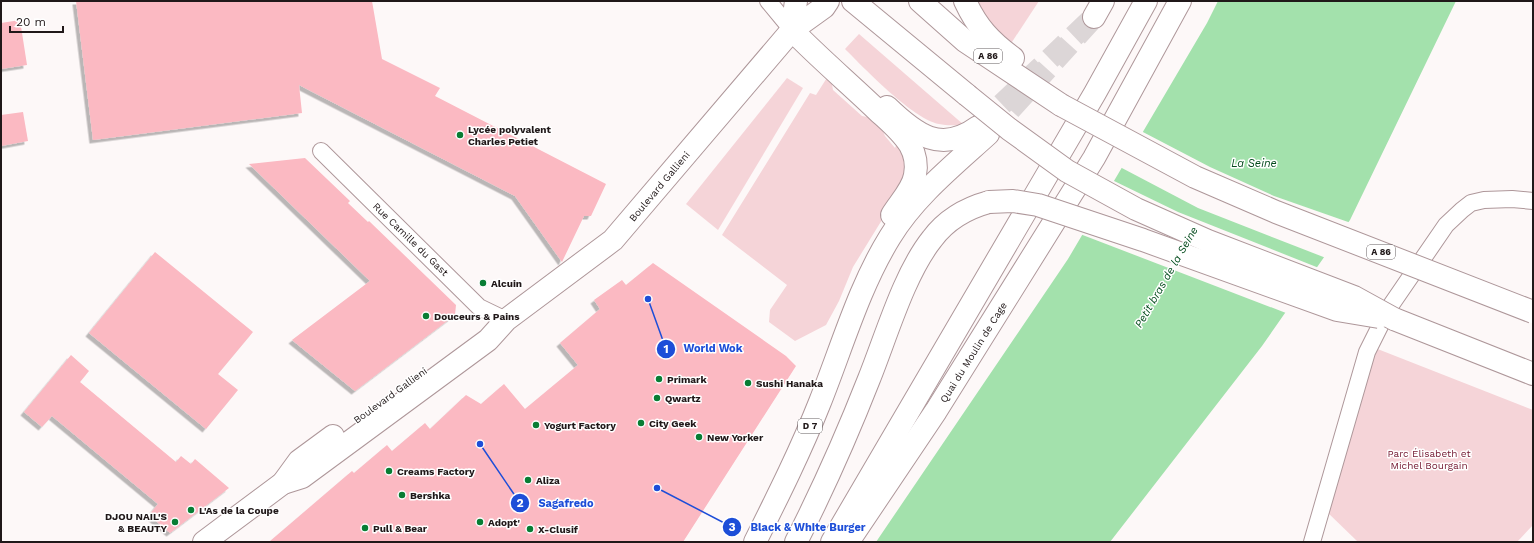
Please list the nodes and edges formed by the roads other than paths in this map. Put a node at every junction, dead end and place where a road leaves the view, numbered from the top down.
1 (768, 1) edge
2 (796, 1) edge
3 (828, 1) edge
4 (920, 1) edge
5 (964, 1) edge
6 (1146, 1) edge
7 (1180, 1) edge
8 (1190, 1) edge
9 (859, 6) edge
10 (792, 30) junction
11 (1138, 79) junction
12 (1061, 105) junction
13 (321, 151) dead end
14 (1533, 201) edge
15 (857, 308) junction
16 (1533, 312) edge
17 (506, 320) junction
18 (1394, 320) junction
19 (1533, 374) edge
20 (204, 542) edge
21 (755, 542) edge
22 (796, 542) edge
23 (832, 542) edge
24 (848, 542) edge
25 (1312, 542) edge

1 - 10 street
2 - 10 main road
3 - 10 main road, Boulevard Gallieni
4 - 12 main road, A 86
5 - 12 main road
6 - 23 main road
7 - 11 main road
8 - 11 main road
9 - 18 main road, bridge
10 - 15 main road
10 - 15 main road
10 - 17 main road, Boulevard Gallieni
11 - 24 main road, Quai du Moulin de Cage
12 - 16 main road, A 86, bridge
13 - 17 street, Rue Camille du Gast
14 - 25 street
15 - 21 main road, D 7
17 - 20 main road, Boulevard Gallieni
18 - 19 main road
18 - 22 main road, bridge

